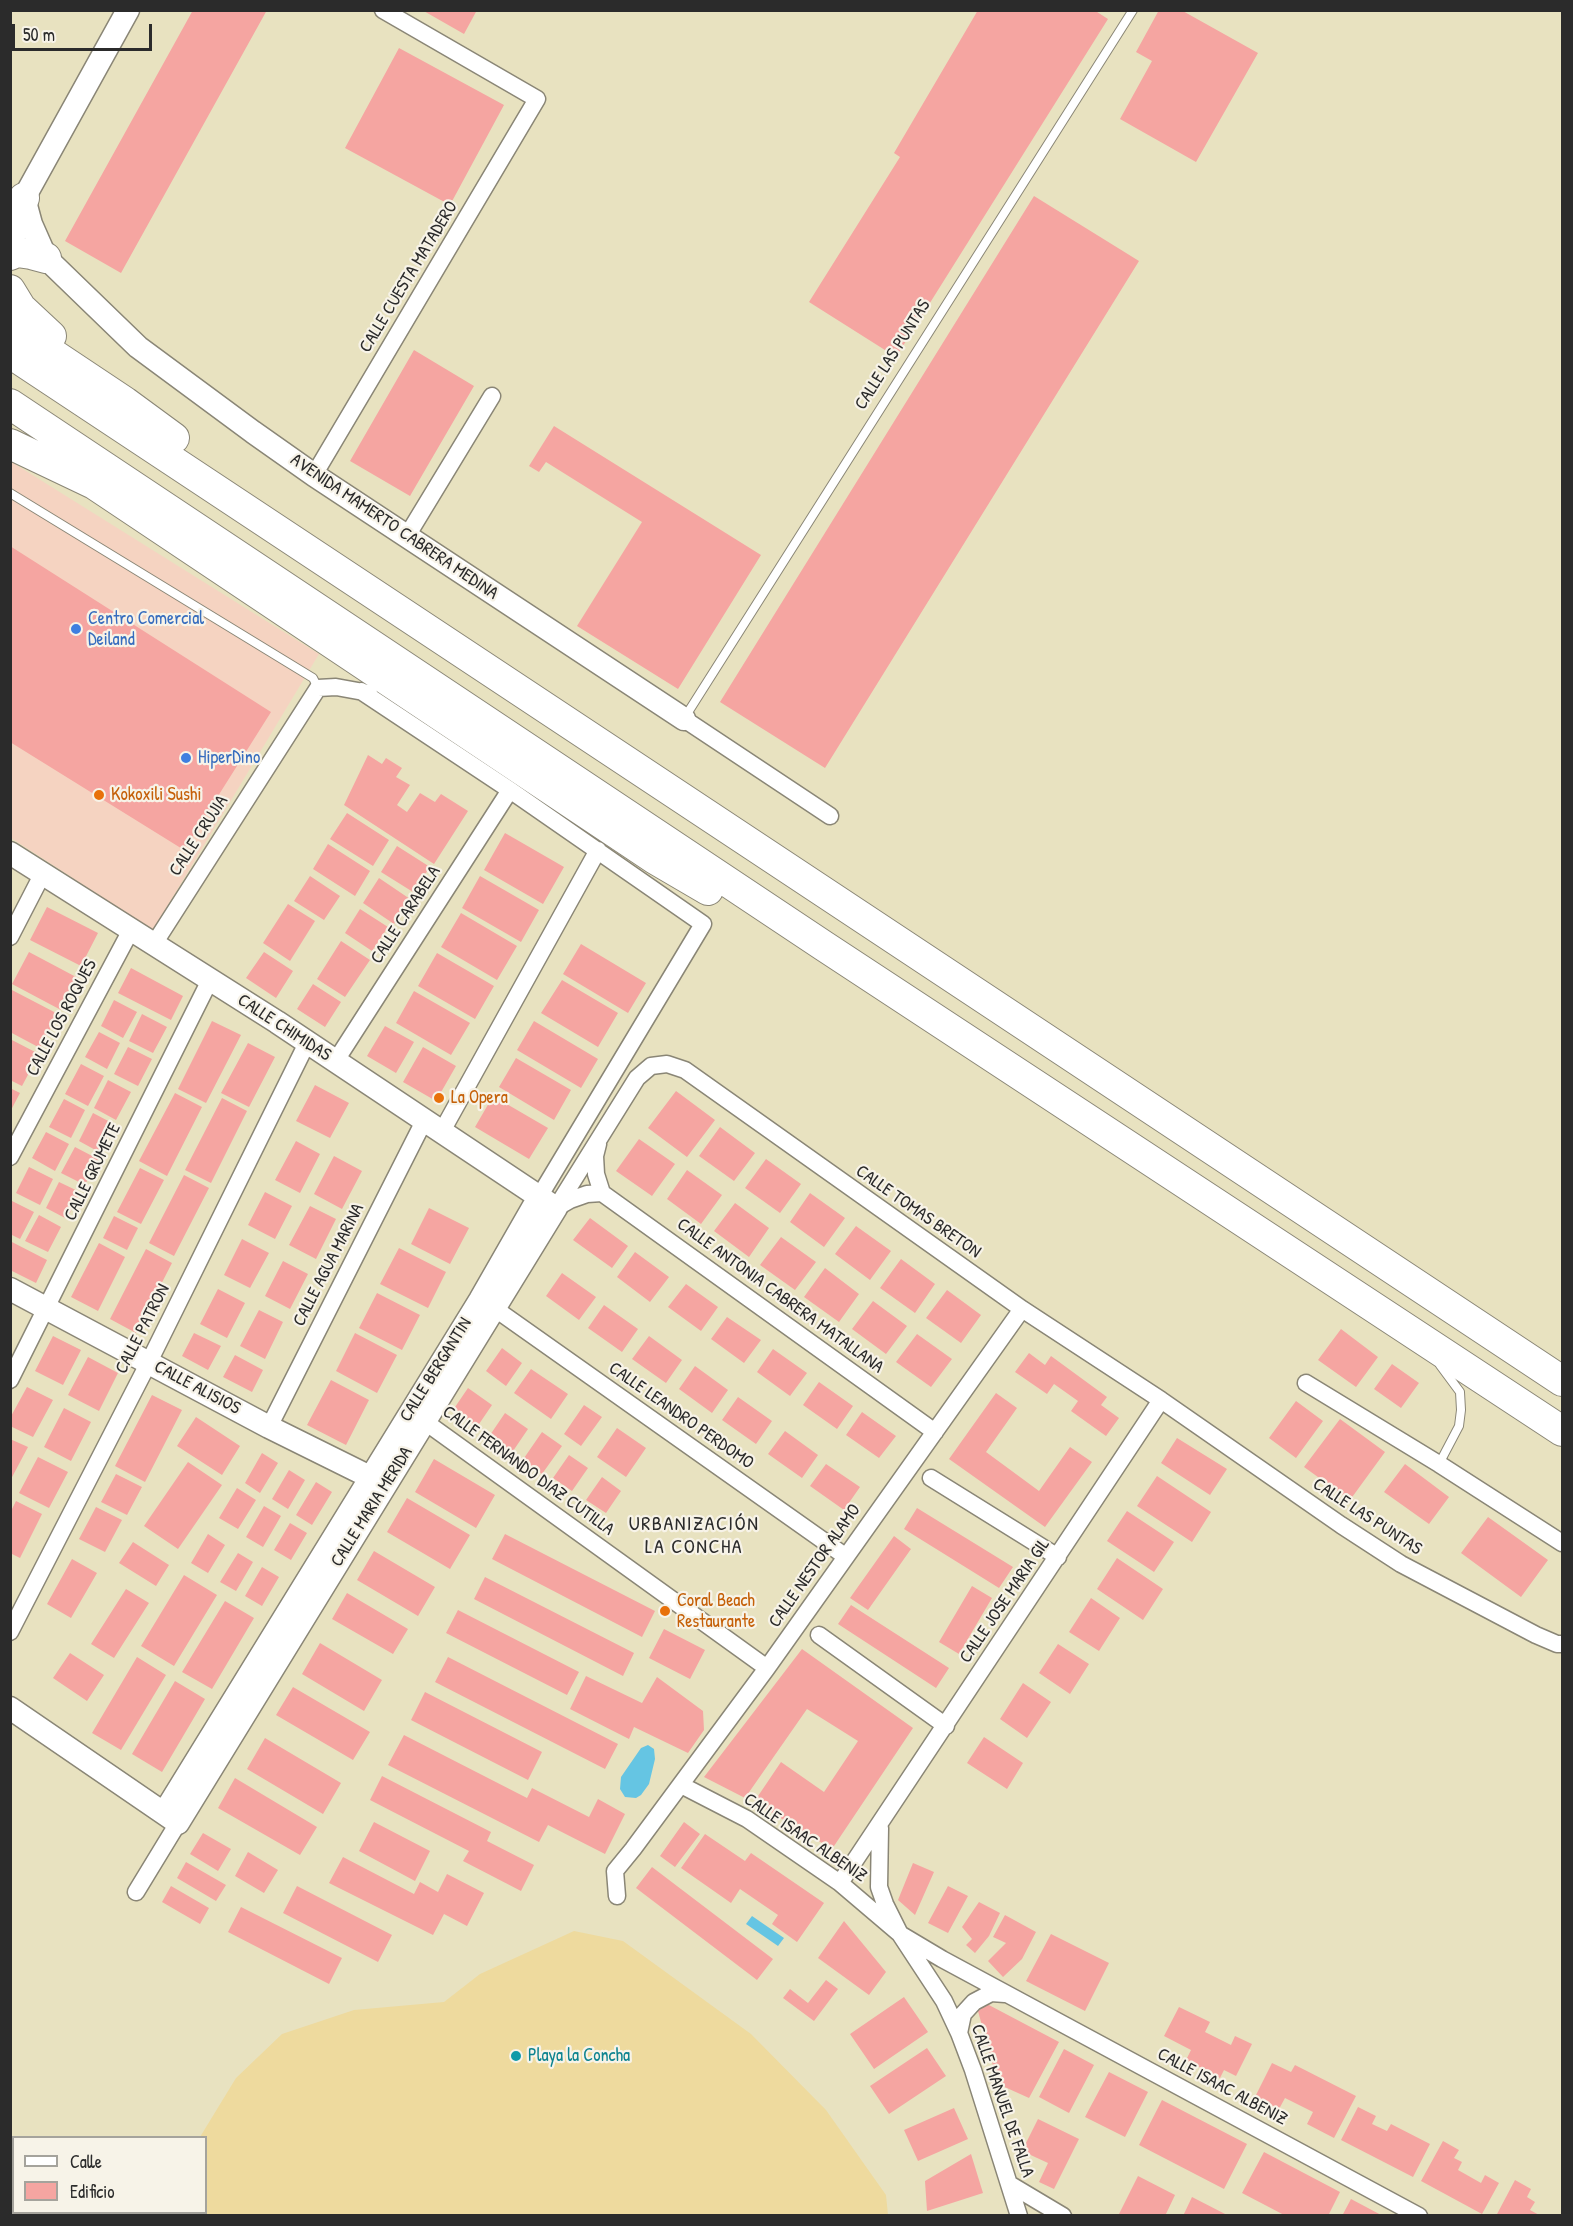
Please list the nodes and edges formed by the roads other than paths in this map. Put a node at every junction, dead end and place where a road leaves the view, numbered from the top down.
1 (128, 10) edge
2 (383, 10) edge
3 (1133, 10) edge
4 (17, 205) edge
5 (10, 235) edge
6 (10, 255) edge
7 (46, 258) junction
8 (10, 290) edge
9 (12, 335) edge
10 (492, 396) dead end
11 (125, 402) junction
12 (10, 404) edge
13 (10, 444) edge
14 (314, 475) junction
15 (10, 493) edge
16 (407, 536) junction
17 (290, 537) junction
18 (318, 688) junction
19 (361, 691) junction
20 (684, 719) junction
21 (523, 785) junction
22 (830, 816) dead end
23 (598, 850) junction
24 (10, 853) edge
25 (43, 873) junction
26 (131, 930) junction
27 (10, 937) edge
28 (154, 944) junction
29 (824, 946) junction
30 (210, 980) junction
31 (307, 1043) junction
32 (335, 1062) junction
33 (433, 1127) junction
34 (600, 1137) junction
35 (10, 1157) edge
36 (602, 1193) junction
37 (547, 1203) junction
38 (10, 1289) edge
39 (47, 1308) junction
40 (494, 1308) junction
41 (1022, 1309) junction
42 (1419, 1336) junction
43 (149, 1362) junction
44 (10, 1380) edge
45 (1563, 1380) edge
46 (1306, 1383) dead end
47 (1161, 1400) junction
48 (418, 1416) junction
49 (269, 1427) junction
50 (1563, 1431) edge
51 (935, 1432) junction
52 (1439, 1464) junction
53 (931, 1478) dead end
54 (378, 1481) junction
55 (1563, 1543) edge
56 (845, 1556) junction
57 (1058, 1557) junction
58 (10, 1632) edge
59 (819, 1635) dead end
60 (1563, 1644) edge
61 (767, 1668) junction
62 (10, 1708) edge
63 (946, 1726) junction
64 (681, 1785) junction
65 (171, 1818) junction
66 (880, 1824) junction
67 (840, 1884) junction
68 (136, 1892) dead end
69 (617, 1896) dead end
70 (900, 1934) junction
71 (1006, 1994) junction
72 (945, 2001) joint
73 (959, 2033) junction
74 (1011, 2185) junction
75 (1019, 2216) edge
76 (1063, 2216) edge
77 (1419, 2216) edge

1 - 4 street
2 - 14 street, CALLE CUESTA MATADERO
3 - 20 lane, CALLE LAS PUNTAS
4 - 5 highway
4 - 7 street, AVENIDA MAMERTO CABRERA MEDINA
6 - 7 highway
7 - 14 street, AVENIDA MAMERTO CABRERA MEDINA
8 - 11 highway
9 - 11 highway
9 - 17 highway
10 - 16 street
11 - 17 highway
12 - 29 highway
13 - 21 highway
14 - 16 street, AVENIDA MAMERTO CABRERA MEDINA
15 - 18 lane
16 - 20 street, AVENIDA MAMERTO CABRERA MEDINA
17 - 45 highway
18 - 19 street
18 - 28 street, CALLE CRUJIA
19 - 21 street
19 - 21 street
20 - 22 street, AVENIDA MAMERTO CABRERA MEDINA
21 - 23 street
21 - 29 highway
21 - 32 street, CALLE CARABELA
23 - 33 street, CALLE AGUA MARINA
23 - 37 street, CALLE BERGANTIN
24 - 25 street, CALLE CHIMIDAS
25 - 26 street, CALLE CHIMIDAS
25 - 27 street
26 - 28 street, CALLE CHIMIDAS
26 - 35 street, CALLE LOS ROQUES
28 - 30 street, CALLE CHIMIDAS
29 - 42 highway
30 - 31 street, CALLE CHIMIDAS
30 - 39 street, CALLE GRUMETE
31 - 32 street, CALLE CHIMIDAS
31 - 43 street, CALLE PATRON
32 - 33 street, CALLE CHIMIDAS
33 - 37 street, CALLE CHIMIDAS
33 - 49 street, CALLE AGUA MARINA
34 - 36 street
34 - 37 street
34 - 41 street, CALLE TOMAS BRETON
36 - 37 street
36 - 51 street, CALLE ANTONIA CABRERA MATALLANA
37 - 40 street
37 - 48 street, CALLE BERGANTIN
38 - 39 street, CALLE ALISIOS
39 - 43 street, CALLE ALISIOS
39 - 44 street, CALLE GRUMETE
40 - 48 street
40 - 56 street, CALLE LEANDRO PERDOMO
41 - 47 street, CALLE TOMAS BRETON
41 - 51 street, CALLE NESTOR ALAMO
42 - 50 highway
42 - 52 lane
43 - 49 street, CALLE ALISIOS
43 - 58 street, CALLE PATRON
46 - 52 street
47 - 57 street, CALLE JOSE MARIA GIL
47 - 60 street, CALLE LAS PUNTAS
48 - 54 street, CALLE BERGANTIN
48 - 61 street, CALLE FERNANDO DIAZ CUTILLA
49 - 54 street, CALLE ALISIOS
51 - 56 street, CALLE NESTOR ALAMO
52 - 55 street
53 - 57 street
54 - 65 street, CALLE BERGANTIN
56 - 61 street, CALLE NESTOR ALAMO
57 - 63 street, CALLE JOSE MARIA GIL
59 - 63 street
61 - 64 street, CALLE NESTOR ALAMO
62 - 65 street
63 - 66 street, CALLE JOSE MARIA GIL
64 - 67 street, CALLE ISAAC ALBENIZ
64 - 69 street, CALLE NESTOR ALAMO
65 - 68 street
66 - 67 street, CALLE JOSE MARIA GIL
66 - 70 street
67 - 70 street, CALLE ISAAC ALBENIZ
70 - 71 street, CALLE ISAAC ALBENIZ
70 - 72 street, CALLE ISAAC ALBENIZ
71 - 73 street
71 - 77 street, CALLE ISAAC ALBENIZ
72 - 73 street, CALLE MANUEL DE FALLA
73 - 74 street, CALLE MANUEL DE FALLA
74 - 75 street, CALLE MANUEL DE FALLA
74 - 76 street

